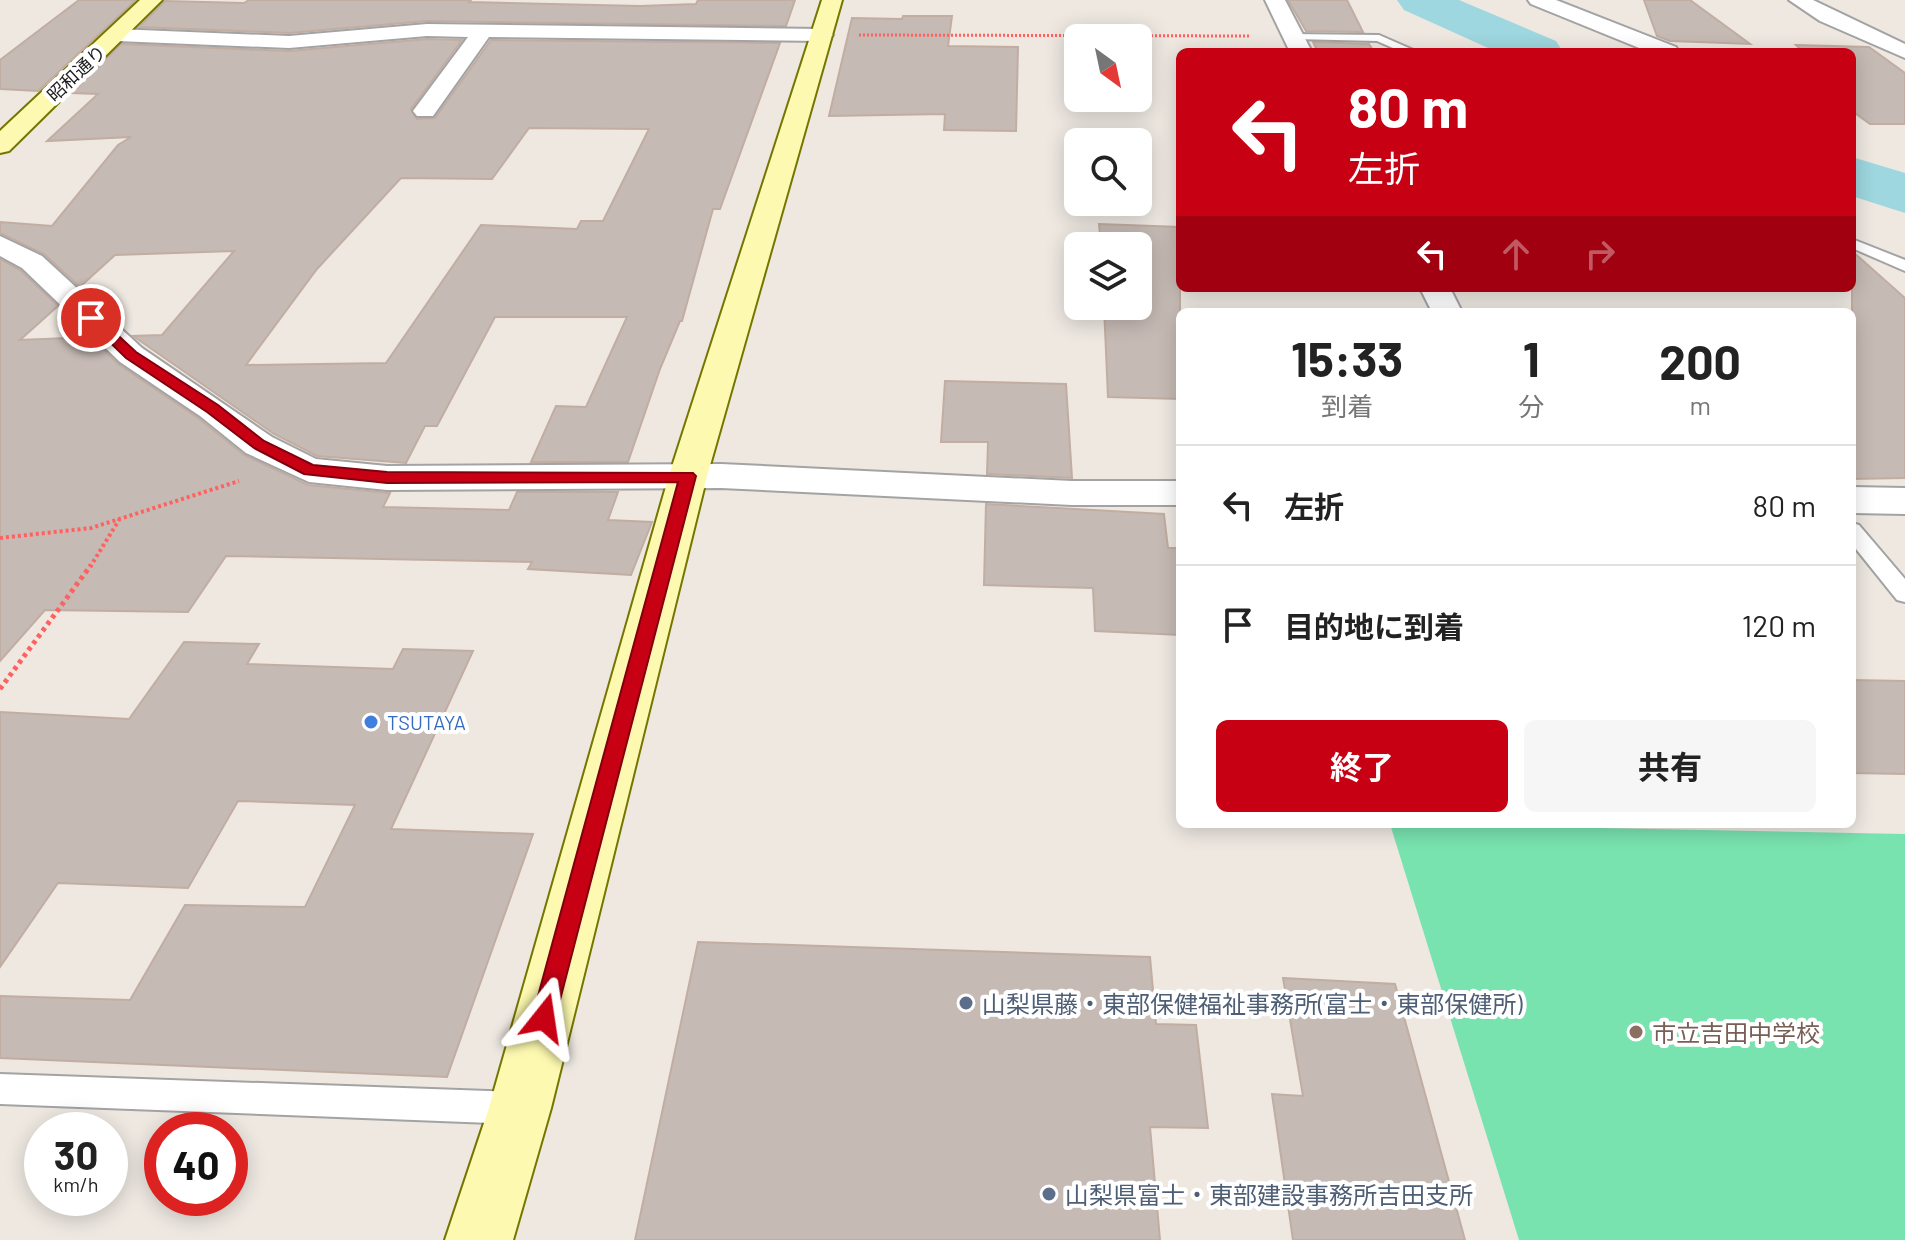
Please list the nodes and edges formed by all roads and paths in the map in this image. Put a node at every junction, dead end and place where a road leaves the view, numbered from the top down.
1 (152, 0) edge
2 (1275, 0) edge
3 (1538, 0) edge
4 (1799, 0) edge
5 (404, 11) dead end
6 (535, 11) dead end
7 (828, 17) edge
8 (483, 31) junction
9 (515, 32) junction
10 (383, 33) junction
11 (116, 35) junction
12 (1298, 44) edge
13 (1403, 48) edge
14 (1658, 48) edge
15 (1905, 52) edge
16 (1865, 60) dead end
17 (1905, 60) edge
18 (425, 111) dead end
19 (0, 145) edge
20 (0, 245) edge
21 (1856, 245) edge
22 (1905, 266) edge
23 (293, 462) junction
24 (688, 476) junction
25 (1176, 493) edge
26 (1856, 500) edge
27 (1905, 501) edge
28 (119, 520) junction
29 (1856, 535) edge
30 (0, 538) edge
31 (1905, 594) edge
32 (0, 689) edge
33 (0, 1089) edge
34 (520, 1108) junction
35 (479, 1240) edge

1 - 11 street, 昭和通り
2 - 12 street
3 - 14 street
4 - 15 street
5 - 10 street
6 - 9 street
7 - 9 street
7 - 12 path
7 - 24 street
8 - 9 street
8 - 10 street
8 - 18 street
10 - 11 street
11 - 19 street, 昭和通り
12 - 13 lane
16 - 17 street
20 - 23 street
21 - 22 lane
23 - 24 street
23 - 28 path
24 - 25 street
24 - 34 street
26 - 27 street
28 - 30 path
28 - 32 path
29 - 31 lane
33 - 34 lane
34 - 35 street

